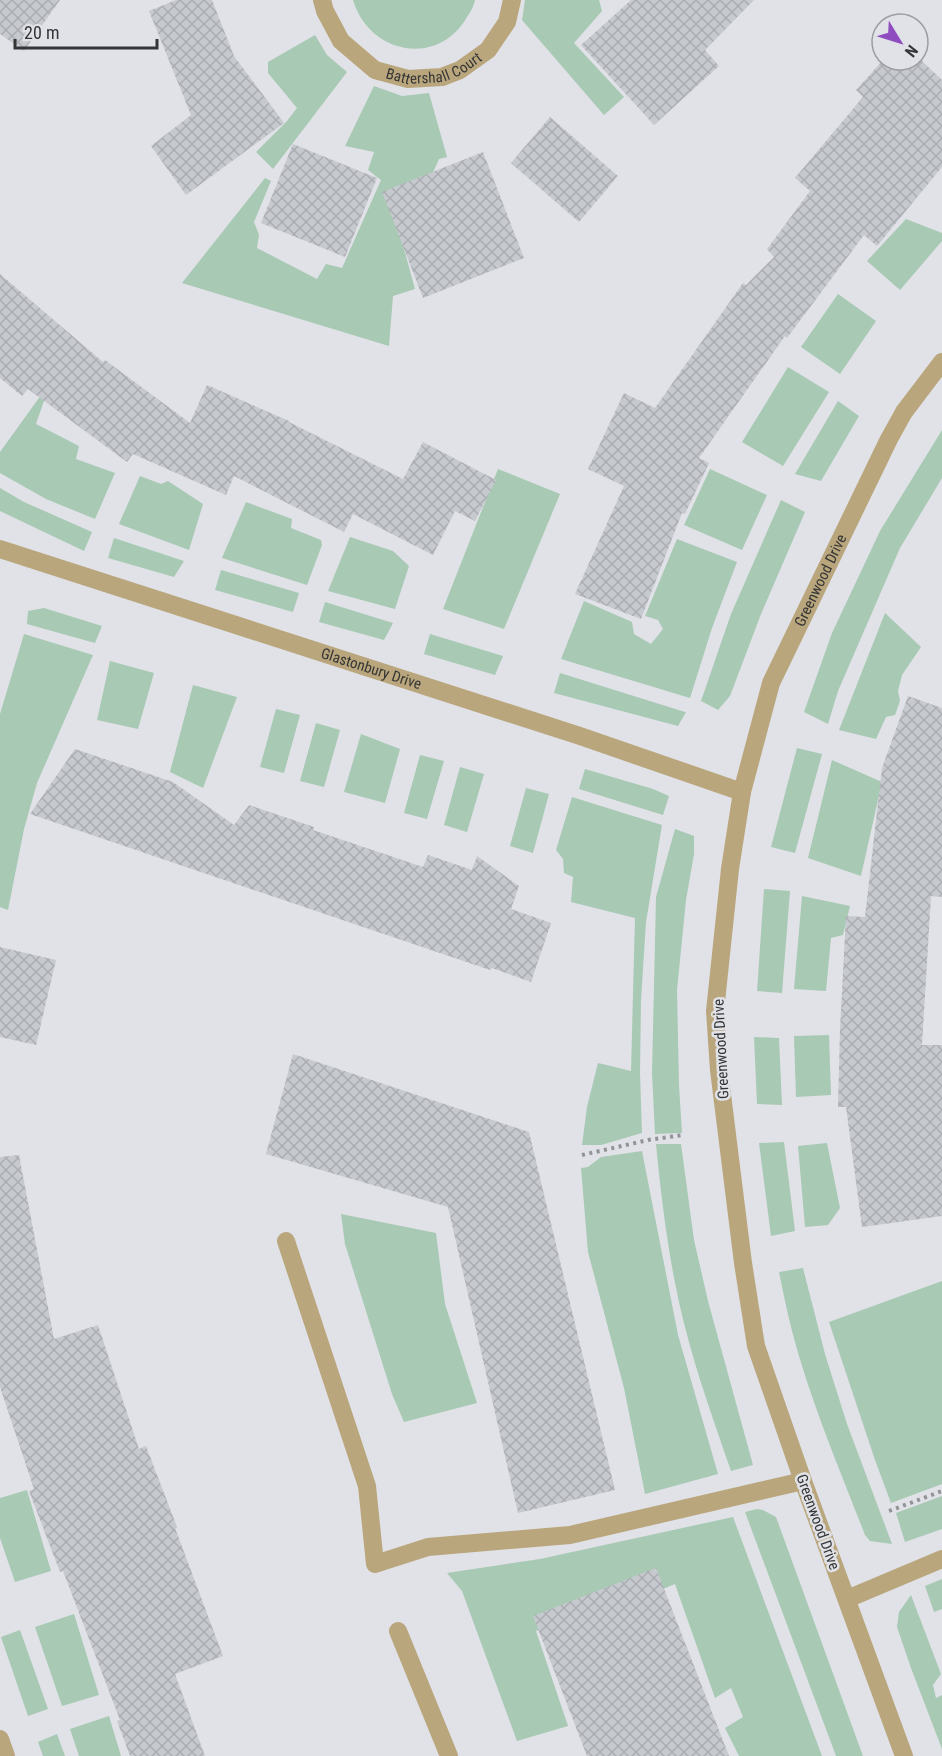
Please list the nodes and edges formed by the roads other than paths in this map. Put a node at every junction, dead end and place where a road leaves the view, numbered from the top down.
1 (322, 0) edge
2 (512, 0) edge
3 (942, 363) edge
4 (0, 549) edge
5 (742, 792) junction
6 (286, 1241) dead end
7 (803, 1481) junction
8 (942, 1559) edge
9 (847, 1599) junction
10 (398, 1631) dead end
11 (0, 1739) edge
12 (6, 1756) edge
13 (449, 1756) edge
14 (904, 1756) edge

1 - 2 street, Battershall Court
3 - 5 street, Greenwood Drive
4 - 5 street, Glastonbury Drive
5 - 7 street, Greenwood Drive
6 - 7 street
7 - 9 street, Greenwood Drive
8 - 9 street
9 - 14 street, Greenwood Drive
10 - 13 street
11 - 12 street

